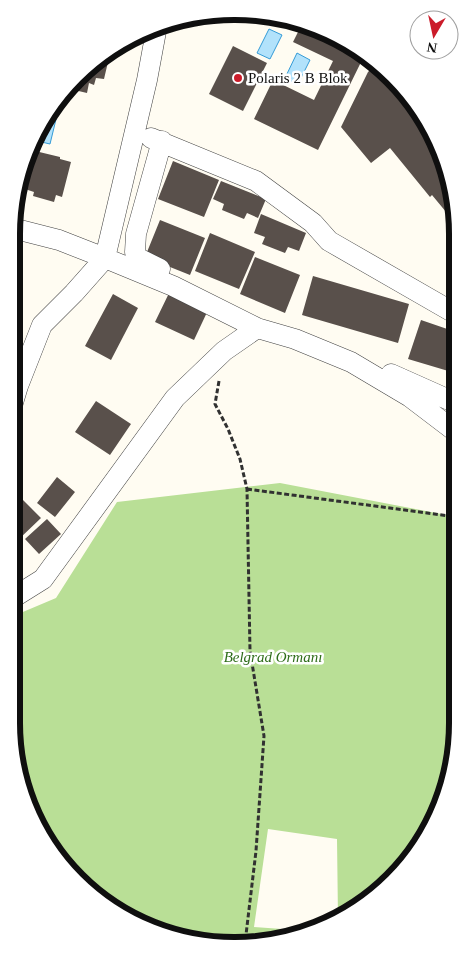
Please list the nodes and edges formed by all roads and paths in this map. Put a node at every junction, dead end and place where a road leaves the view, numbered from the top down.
1 (155, 35) edge
2 (135, 132) junction
3 (162, 142) junction
4 (20, 230) edge
5 (105, 258) junction
6 (449, 310) edge
7 (256, 328) junction
8 (224, 351) junction
9 (20, 381) edge
10 (449, 400) edge
11 (449, 427) edge
12 (247, 489) junction
13 (449, 516) edge
14 (20, 594) edge
15 (246, 937) edge

1 - 2 street
2 - 3 street
2 - 5 street
3 - 6 street
3 - 10 street
4 - 5 street
5 - 7 street
5 - 9 street
7 - 8 street
7 - 11 street
8 - 12 path
8 - 14 street
12 - 13 path
12 - 15 path

